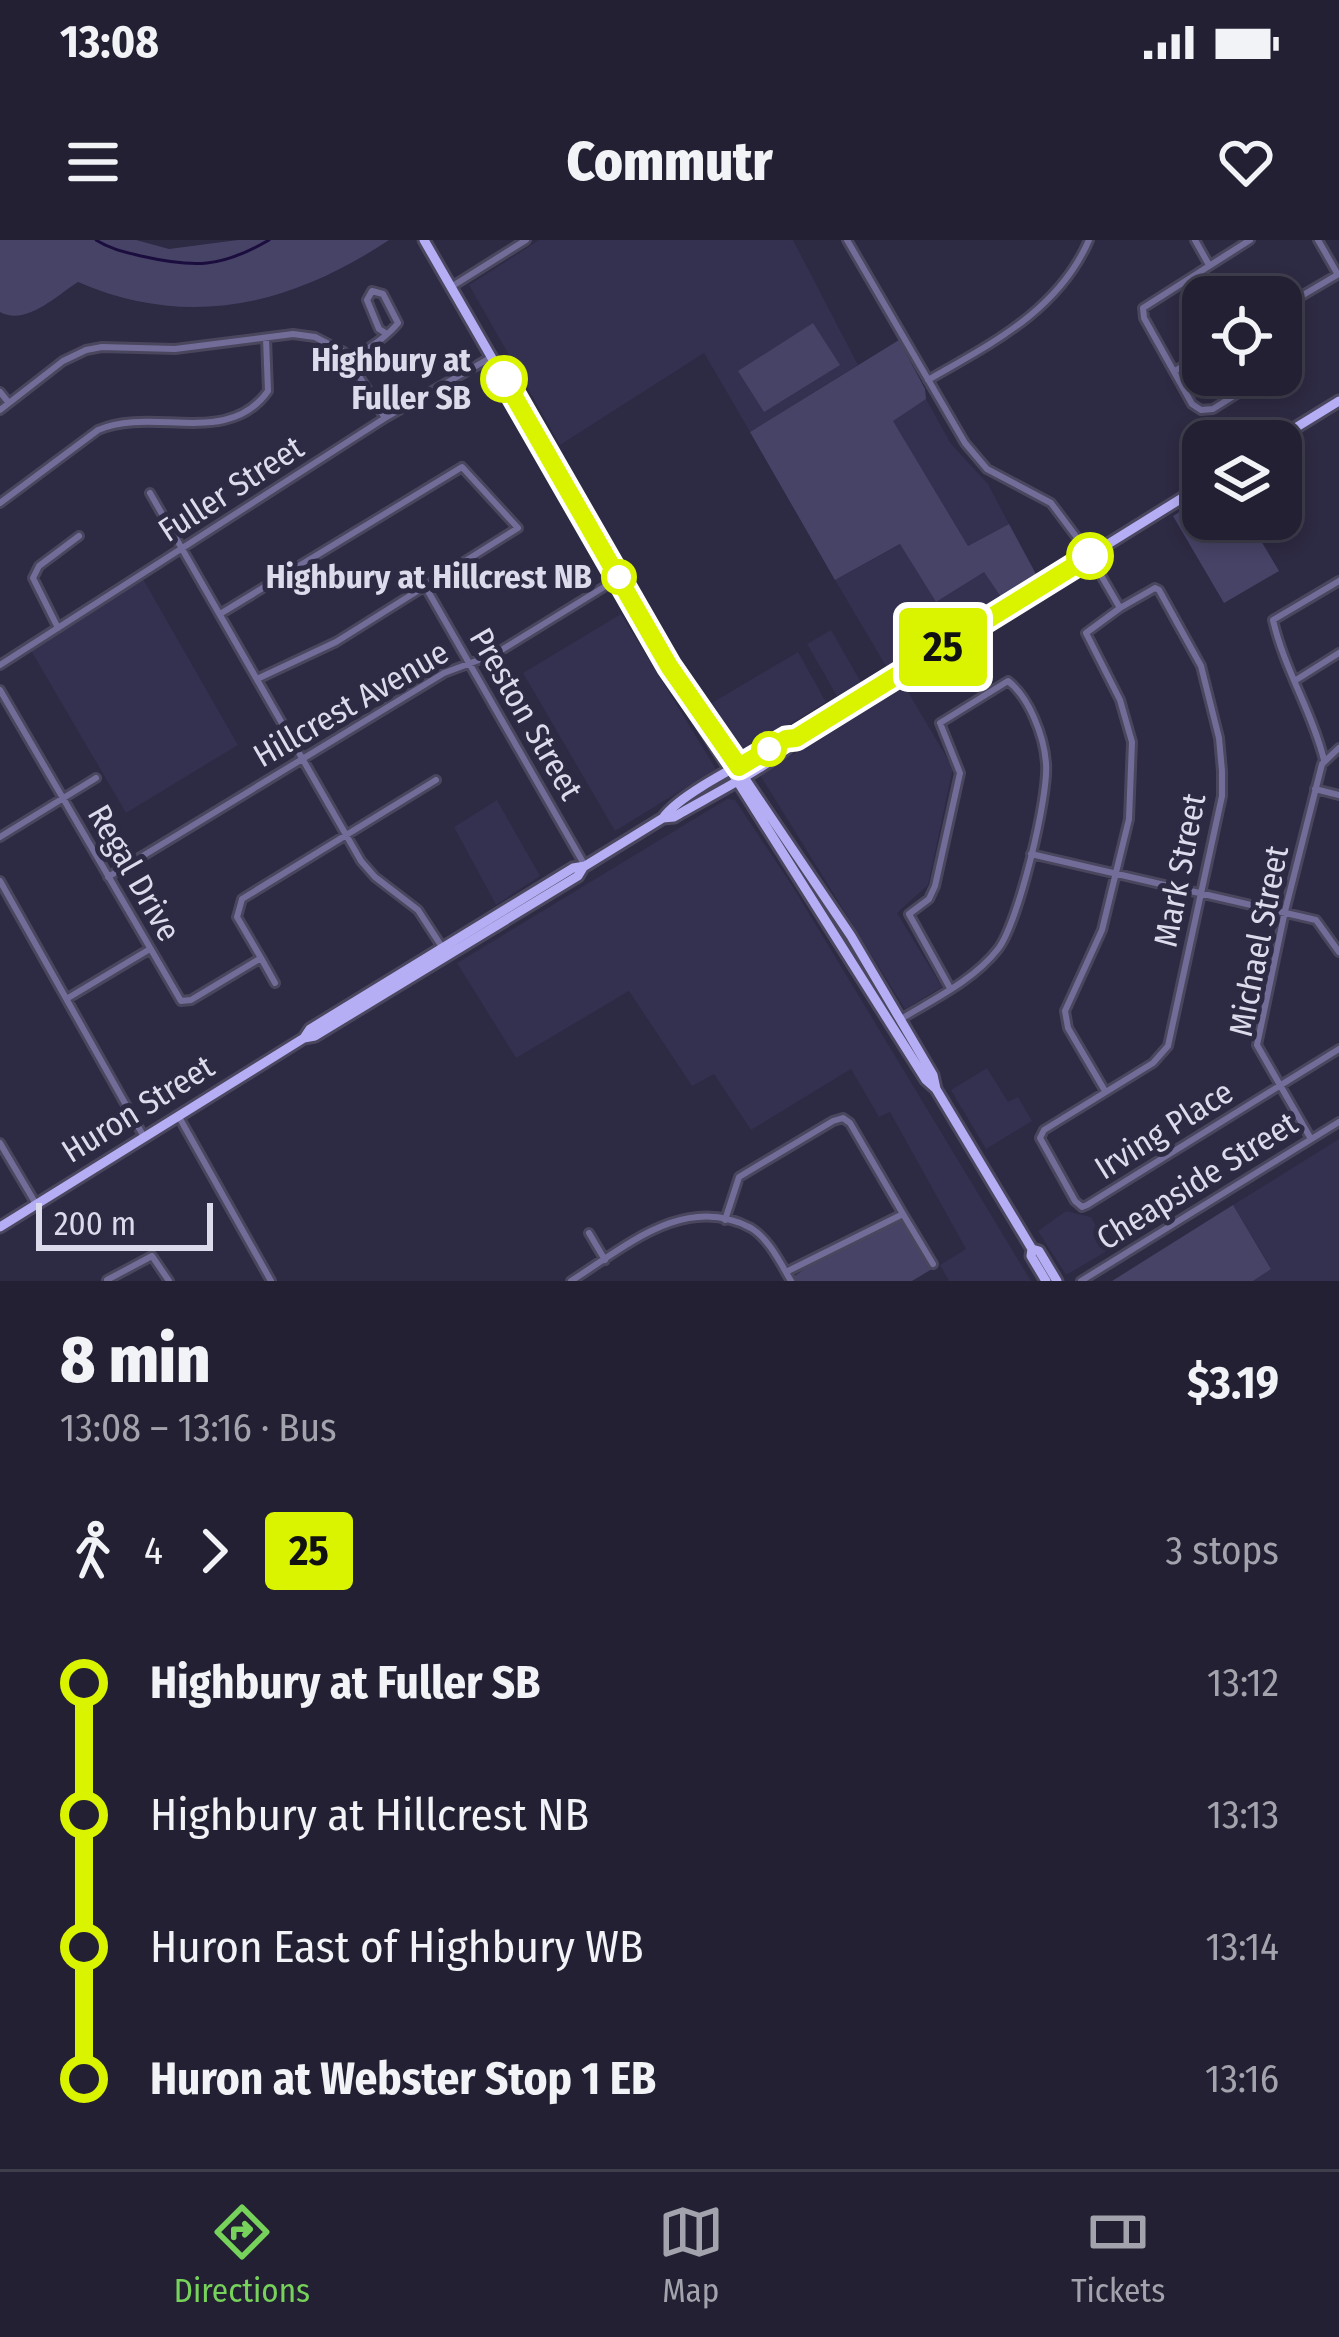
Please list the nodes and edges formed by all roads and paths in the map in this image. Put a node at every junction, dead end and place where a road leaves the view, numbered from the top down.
1 (424, 240) edge
2 (526, 240) edge
3 (847, 240) edge
4 (1090, 240) edge
5 (1195, 240) edge
6 (1250, 240) edge
7 (1318, 240) edge
8 (1209, 265) junction
9 (1338, 276) edge
10 (451, 287) junction
11 (1302, 296) edge
12 (387, 334) junction
13 (266, 338) junction
14 (491, 358) junction
15 (351, 360) junction
16 (1182, 366) edge
17 (1174, 371) junction
18 (928, 380) junction
19 (1182, 386) edge
20 (0, 392) edge
21 (1188, 396) edge
22 (1234, 396) edge
23 (1339, 401) edge
24 (9, 403) junction
25 (0, 410) edge
26 (385, 418) junction
27 (1302, 424) edge
28 (150, 493) dead end
29 (1182, 498) edge
30 (0, 503) edge
31 (79, 536) dead end
32 (183, 549) junction
33 (1090, 556) junction
34 (620, 578) junction
35 (1339, 581) edge
36 (425, 586) junction
37 (1120, 608) junction
38 (220, 614) junction
39 (58, 628) junction
40 (1339, 653) edge
41 (469, 663) junction
42 (0, 665) edge
43 (257, 679) junction
44 (1296, 680) junction
45 (0, 690) edge
46 (1339, 748) edge
47 (303, 758) junction
48 (1324, 760) junction
49 (738, 773) junction
50 (96, 778) dead end
51 (436, 780) dead end
52 (1315, 789) junction
53 (1339, 795) edge
54 (62, 798) junction
55 (348, 836) junction
56 (0, 837) edge
57 (1030, 853) junction
58 (585, 866) junction
59 (1114, 872) junction
60 (108, 877) junction
61 (0, 881) edge
62 (1201, 893) junction
63 (1285, 911) junction
64 (150, 949) junction
65 (445, 952) junction
66 (1339, 952) edge
67 (261, 958) junction
68 (275, 983) dead end
69 (950, 988) junction
70 (68, 998) junction
71 (896, 1022) junction
72 (1339, 1049) edge
73 (1280, 1086) junction
74 (1105, 1091) junction
75 (178, 1116) junction
76 (1339, 1122) edge
77 (144, 1137) junction
78 (1040, 1138) joint
79 (1311, 1139) junction
80 (0, 1143) edge
81 (36, 1204) junction
82 (903, 1214) junction
83 (724, 1220) junction
84 (0, 1227) edge
85 (589, 1233) dead end
86 (1032, 1249) junction
87 (605, 1260) junction
88 (933, 1264) dead end
89 (786, 1272) junction
90 (106, 1277) edge
91 (266, 1279) edge
92 (169, 1281) edge
93 (571, 1281) edge
94 (791, 1281) edge
95 (1046, 1281) edge
96 (1057, 1281) edge
97 (1081, 1281) edge

1 - 10 main road
2 - 10 street
3 - 18 street
4 - 18 street
5 - 8 street
6 - 8 street
7 - 9 street
8 - 17 street
9 - 11 street
10 - 14 main road
12 - 12 street
12 - 15 street
13 - 15 street
13 - 24 street
13 - 30 street
14 - 26 street, Fuller Street
14 - 34 main road
15 - 26 street
16 - 17 street
17 - 19 street
18 - 33 street
20 - 24 street
21 - 22 street
23 - 27 main road
24 - 25 street
26 - 32 street, Fuller Street
28 - 32 street
29 - 33 main road, Huron Street
31 - 39 street
32 - 38 street
32 - 39 street, Fuller Street
33 - 37 street
33 - 49 main road, Huron Street
34 - 41 street, Hillcrest Avenue
34 - 49 main road
35 - 44 street
36 - 38 street
36 - 41 street, Preston Street
36 - 43 street
37 - 59 street
37 - 62 street, Mark Street
38 - 43 street
39 - 42 street, Fuller Street
40 - 44 street
41 - 47 street, Hillcrest Avenue
41 - 58 street, Preston Street
43 - 47 street
44 - 48 street
45 - 54 street, Regal Drive
46 - 48 street
47 - 55 street
47 - 60 street, Hillcrest Avenue
48 - 52 street, Michael Street
49 - 58 main road, Huron Street
49 - 71 main road
50 - 54 street
51 - 55 street
52 - 53 street
52 - 63 street, Michael Street
54 - 56 street
54 - 60 street, Regal Drive
55 - 65 street
55 - 67 street
57 - 59 street
57 - 69 street
57 - 69 street
58 - 65 main road, Huron Street
59 - 62 street
59 - 74 street
60 - 64 street, Regal Drive
61 - 70 street
62 - 63 street
62 - 74 street, Mark Street
63 - 66 street
63 - 73 street, Michael Street
64 - 67 street, Regal Drive
64 - 70 street
65 - 75 main road, Huron Street
67 - 68 street
69 - 71 street
70 - 77 street
71 - 86 main road
72 - 73 street, Irving Place
73 - 78 street, Irving Place
73 - 79 street, Michael Street
74 - 78 street, Mark Street
75 - 77 main road, Huron Street
75 - 91 street
76 - 79 street, Cheapside Street
77 - 81 main road, Huron Street
79 - 97 street, Cheapside Street
80 - 81 street
81 - 84 main road, Huron Street
82 - 83 street
82 - 88 street
82 - 89 street
83 - 87 street
83 - 89 street
85 - 87 street
86 - 95 main road
86 - 96 main road
87 - 93 street
89 - 94 street
90 - 92 street

